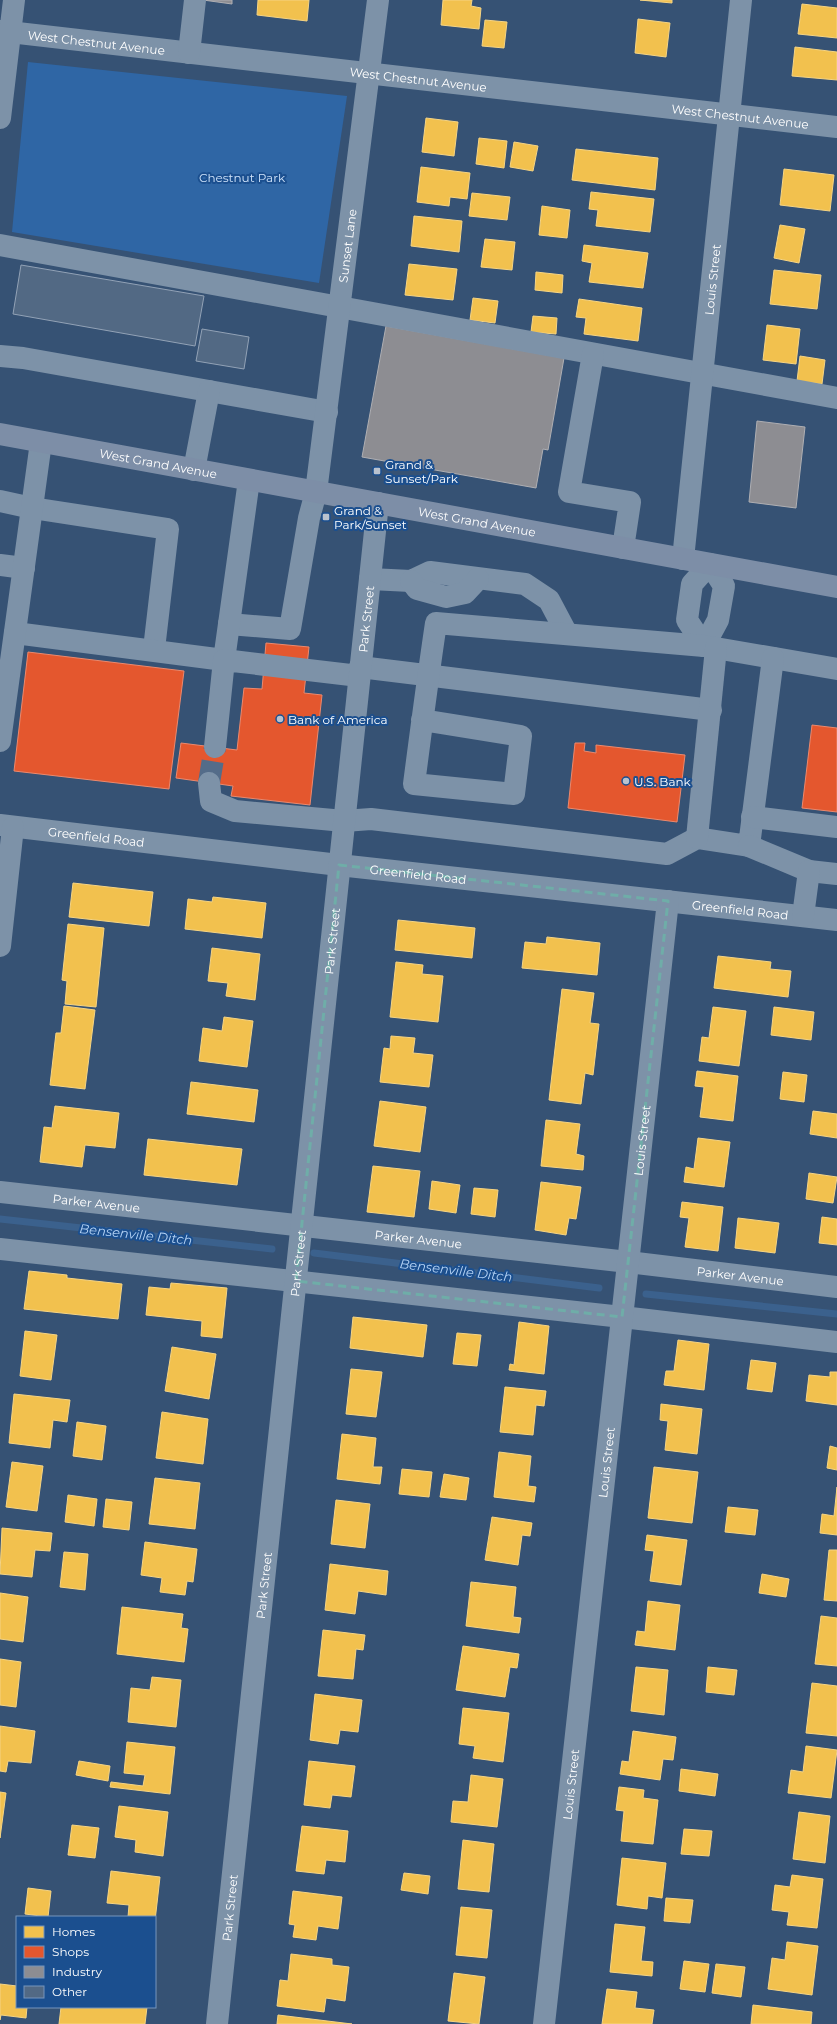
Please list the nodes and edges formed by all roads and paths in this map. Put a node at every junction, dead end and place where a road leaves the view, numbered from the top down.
1 (14, 0) edge
2 (195, 0) edge
3 (378, 0) edge
4 (741, 0) edge
5 (5, 31) edge
6 (189, 52) junction
7 (370, 73) junction
8 (729, 115) junction
9 (0, 118) edge
10 (837, 127) edge
11 (0, 245) edge
12 (340, 308) junction
13 (593, 354) junction
14 (0, 356) edge
15 (702, 374) junction
16 (209, 391) junction
17 (837, 398) edge
18 (326, 412) junction
19 (0, 434) edge
20 (41, 442) junction
21 (194, 470) junction
22 (249, 480) junction
23 (316, 492) junction
24 (0, 501) edge
25 (378, 503) junction
26 (32, 508) junction
27 (623, 548) junction
28 (683, 559) junction
29 (710, 564) junction
30 (0, 565) edge
31 (24, 568) junction
32 (370, 579) junction
33 (837, 586) edge
34 (229, 624) junction
35 (15, 633) junction
36 (567, 634) junction
37 (710, 647) junction
38 (154, 649) junction
39 (773, 658) junction
40 (224, 660) junction
41 (837, 669) edge
42 (360, 672) junction
43 (428, 676) junction
44 (711, 710) junction
45 (2, 711) edge
46 (422, 720) junction
47 (0, 741) edge
48 (215, 747) tunnel mouth
49 (209, 783) tunnel mouth
50 (752, 817) junction
51 (344, 821) junction
52 (7, 826) edge
53 (837, 827) edge
54 (697, 838) junction
55 (749, 846) junction
56 (339, 865) junction
57 (809, 871) junction
58 (837, 874) edge
59 (668, 901) junction
60 (803, 916) junction
61 (837, 920) edge
62 (0, 946) edge
63 (0, 1192) edge
64 (301, 1226) junction
65 (0, 1249) edge
66 (628, 1262) junction
67 (296, 1282) junction
68 (837, 1287) edge
69 (622, 1317) junction
70 (837, 1342) edge
71 (217, 2024) edge
72 (544, 2024) edge

1 - 5 street
2 - 6 street
3 - 7 street, Sunset Lane
4 - 8 street, Louis Street
5 - 6 street, West Chestnut Avenue
5 - 9 street
6 - 7 street, West Chestnut Avenue
7 - 8 street, West Chestnut Avenue
7 - 12 street, Sunset Lane
8 - 10 street, West Chestnut Avenue
8 - 15 street, Louis Street
11 - 12 street
12 - 13 street
12 - 18 street, Sunset Lane
13 - 15 street
13 - 27 street
14 - 16 street
15 - 17 street
15 - 28 street, Louis Street
16 - 18 street
16 - 21 street
18 - 23 street, Sunset Lane
19 - 20 main road, West Grand Avenue
20 - 21 main road, West Grand Avenue
20 - 26 street
21 - 22 main road, West Grand Avenue
22 - 23 main road, West Grand Avenue
22 - 34 street
23 - 25 main road, West Grand Avenue
23 - 34 street, Sunset Lane
24 - 26 street
25 - 27 main road, West Grand Avenue
25 - 32 street, Park Street
26 - 31 street
26 - 38 street
27 - 28 main road, West Grand Avenue
28 - 29 main road, West Grand Avenue
29 - 33 main road, West Grand Avenue
29 - 37 street
29 - 37 street
30 - 31 street
31 - 35 street
32 - 36 street
32 - 42 street, Park Street
34 - 40 street
35 - 38 street
35 - 45 street
36 - 37 street
36 - 43 street
37 - 39 street
37 - 44 street
38 - 40 street
39 - 41 street
39 - 50 street
40 - 42 street
40 - 48 street
42 - 43 street
42 - 51 street, Park Street
43 - 44 street
43 - 46 street
44 - 54 street
45 - 47 street
46 - 46 street
49 - 51 street
50 - 53 street
50 - 55 street
51 - 54 street
51 - 56 street, Park Street
52 - 56 street, Greenfield Road
52 - 62 street
54 - 55 street
55 - 57 street
56 - 59 street, Greenfield Road
56 - 64 street, Park Street
57 - 58 street
57 - 60 street
59 - 60 street, Greenfield Road
59 - 66 street, Louis Street
60 - 61 street, Greenfield Road
63 - 64 street, Parker Avenue
64 - 66 street, Parker Avenue
64 - 67 street, Park Street
65 - 67 street
66 - 68 street, Parker Avenue
66 - 69 street, Louis Street
67 - 69 street
67 - 71 street, Park Street
69 - 70 street
69 - 72 street, Louis Street

